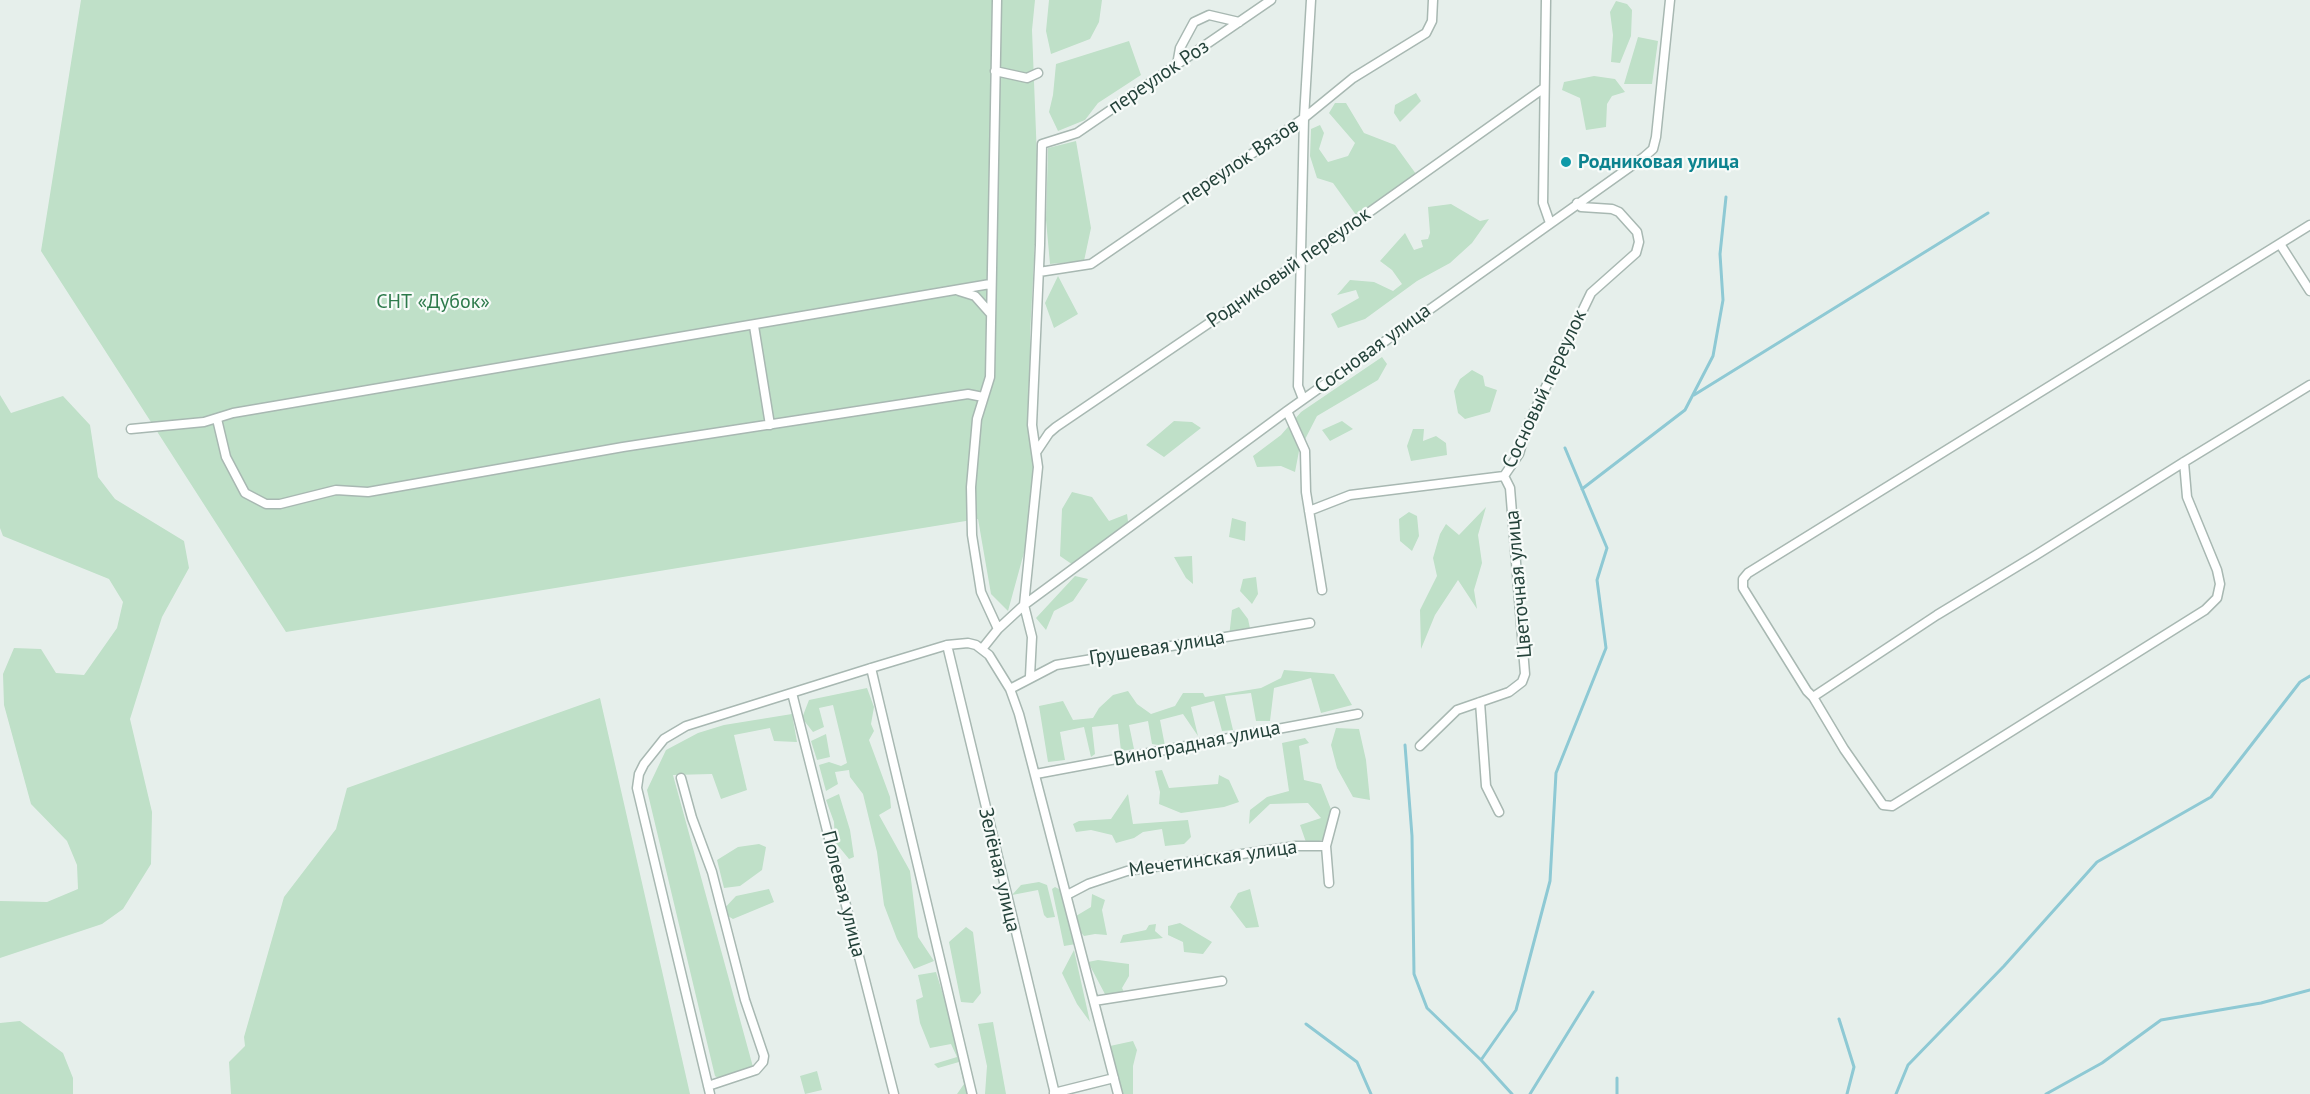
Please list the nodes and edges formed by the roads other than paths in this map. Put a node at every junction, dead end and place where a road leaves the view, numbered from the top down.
1 (997, 0) edge
2 (1271, 0) edge
3 (1311, 0) edge
4 (1433, 0) edge
5 (1546, 0) edge
6 (1670, 0) edge
7 (1239, 22) junction
8 (1177, 65) junction
9 (995, 71) junction
10 (1038, 73) dead end
11 (1544, 88) junction
12 (1304, 118) junction
13 (1577, 203) junction
14 (1550, 222) junction
15 (2310, 225) edge
16 (2280, 244) junction
17 (1302, 260) junction
18 (1039, 272) junction
19 (990, 284) junction
20 (957, 291) junction
21 (2310, 291) edge
22 (992, 314) junction
23 (754, 326) junction
24 (2310, 385) edge
25 (983, 397) junction
26 (1303, 399) junction
27 (1287, 411) junction
28 (217, 419) junction
29 (770, 425) junction
30 (131, 429) dead end
31 (1037, 452) junction
32 (2184, 462) junction
33 (1504, 476) junction
34 (1309, 512) junction
35 (1322, 590) dead end
36 (1024, 605) junction
37 (1310, 623) dead end
38 (998, 629) junction
39 (946, 645) junction
40 (982, 649) junction
41 (871, 668) junction
42 (1030, 676) junction
43 (1010, 689) junction
44 (792, 693) junction
45 (1813, 697) junction
46 (1480, 702) junction
47 (1358, 714) dead end
48 (1420, 746) dead end
49 (1036, 774) junction
50 (681, 778) dead end
51 (1335, 812) dead end
52 (1499, 813) dead end
53 (1326, 846) junction
54 (1329, 883) dead end
55 (1067, 896) junction
56 (1222, 981) dead end
57 (1094, 1001) junction
58 (1114, 1078) junction
59 (709, 1090) edge
60 (1054, 1093) edge
61 (894, 1094) edge
62 (972, 1094) edge
63 (1118, 1094) edge

1 - 9 street
2 - 7 street, переулок Роз
3 - 12 street
4 - 12 street, переулок Вязов
5 - 11 street
6 - 13 street, Сосновая улица
7 - 8 street, переулок Роз
7 - 8 street
8 - 18 street, переулок Роз
9 - 10 street
9 - 19 street
11 - 14 street
11 - 17 street, Родниковый переулок
12 - 17 street
12 - 18 street, переулок Вязов
13 - 14 street, Сосновая улица
13 - 33 street, Сосновый переулок
14 - 26 street, Сосновая улица
15 - 16 street
16 - 21 street
16 - 45 street
17 - 26 street
17 - 31 street, Родниковый переулок
18 - 31 street
19 - 20 street
19 - 22 street
20 - 22 street
20 - 23 street
22 - 25 street
23 - 28 street
23 - 29 street
24 - 32 street
25 - 29 street
25 - 38 street
26 - 27 street, Сосновая улица
27 - 34 street
27 - 36 street, Сосновая улица
28 - 29 street
28 - 30 street
31 - 36 street
32 - 45 street
32 - 45 street
33 - 34 street, Сосновый переулок
33 - 46 street, Цветочная улица
34 - 35 street
36 - 38 street, Сосновая улица
36 - 42 street
37 - 42 street, Грушевая улица
38 - 40 street, Сосновая улица
39 - 40 street
39 - 41 street
39 - 60 street, Зелёная улица
40 - 43 street
41 - 44 street
41 - 62 street
42 - 43 street, Грушевая улица
43 - 49 street
44 - 59 street
44 - 61 street, Полевая улица
46 - 48 street, Цветочная улица
46 - 52 street
47 - 49 street, Виноградная улица
49 - 55 street
50 - 59 street
51 - 53 street
53 - 54 street, Мечетинская улица
53 - 55 street, Мечетинская улица
55 - 57 street
56 - 57 street
57 - 58 street
58 - 60 street
58 - 63 street

